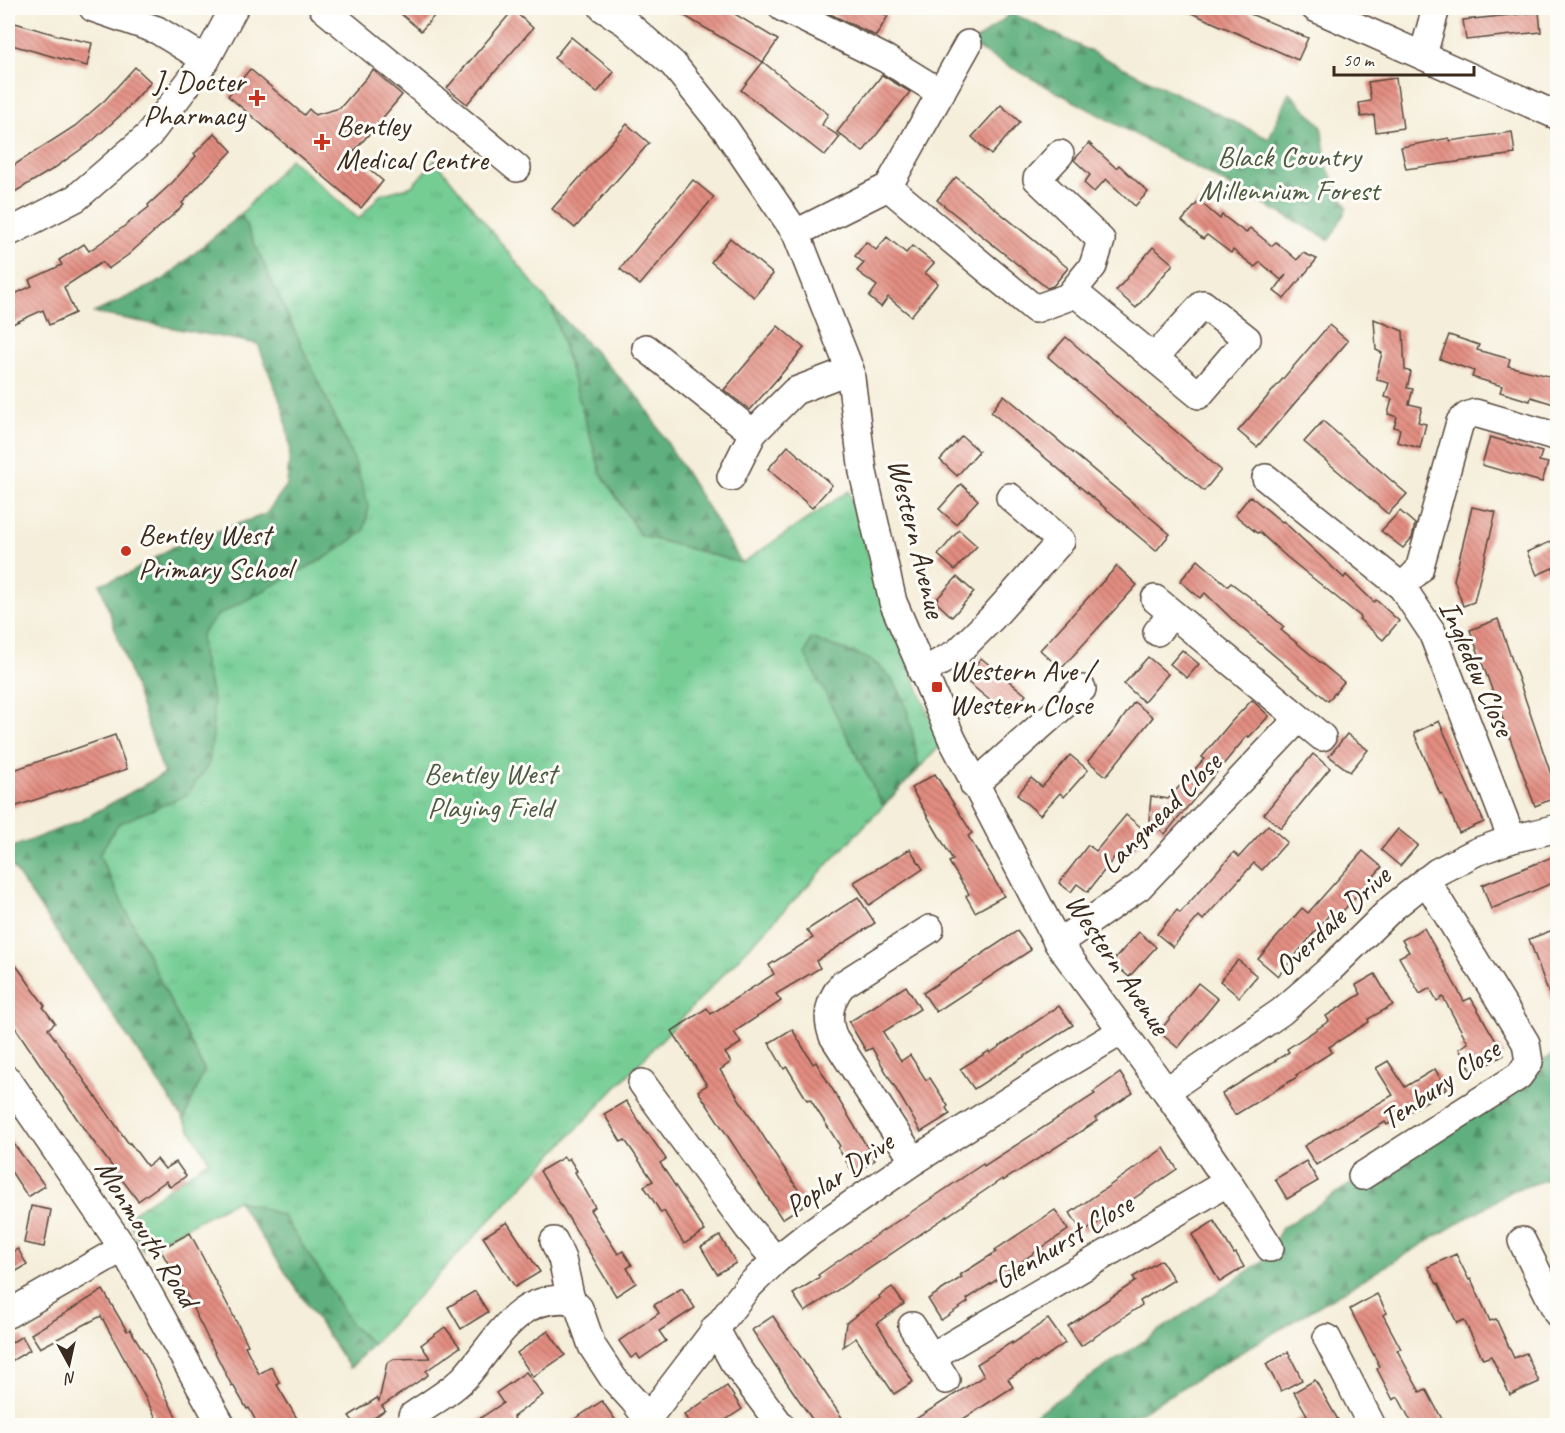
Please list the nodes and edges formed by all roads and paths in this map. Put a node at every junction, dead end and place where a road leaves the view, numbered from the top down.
1 (93, 8) edge
2 (234, 8) edge
3 (323, 8) edge
4 (603, 8) edge
5 (783, 8) edge
6 (1314, 8) edge
7 (1436, 8) edge
8 (968, 44) dead end
9 (1423, 55) junction
10 (206, 60) junction
11 (941, 93) junction
12 (1557, 116) edge
13 (1060, 154) dead end
14 (517, 168) dead end
15 (888, 187) junction
16 (8, 233) edge
17 (796, 233) junction
18 (1073, 291) junction
19 (646, 348) dead end
20 (1155, 357) dead end
21 (850, 370) junction
22 (753, 433) junction
23 (1557, 437) edge
24 (731, 477) dead end
25 (1266, 478) dead end
26 (1010, 497) dead end
27 (1402, 587) junction
28 (1162, 615) dead end
29 (922, 672) junction
30 (1082, 689) dead end
31 (1298, 719) junction
32 (1322, 738) dead end
33 (974, 785) junction
34 (1557, 828) edge
35 (1512, 839) junction
36 (1426, 880) junction
37 (930, 929) dead end
38 (1058, 943) junction
39 (1122, 1031) junction
40 (8, 1080) edge
41 (655, 1087) dead end
42 (1166, 1091) junction
43 (914, 1161) junction
44 (1362, 1176) dead end
45 (1228, 1182) junction
46 (554, 1241) dead end
47 (1522, 1241) dead end
48 (123, 1248) junction
49 (1270, 1248) dead end
50 (776, 1260) junction
51 (571, 1300) junction
52 (8, 1314) edge
53 (1557, 1314) edge
54 (912, 1326) dead end
55 (715, 1328) junction
56 (1327, 1338) dead end
57 (931, 1357) junction
58 (946, 1380) dead end
59 (412, 1416) dead end
60 (644, 1422) edge
61 (222, 1425) edge
62 (781, 1425) edge
63 (1372, 1425) edge

1 - 10 street
2 - 10 street
3 - 14 street
4 - 17 street, Western Avenue
5 - 11 street
6 - 9 street
7 - 9 street
8 - 11 street
9 - 12 street
10 - 16 street
11 - 15 street
13 - 18 street
15 - 17 street
15 - 18 street
17 - 21 street, Western Avenue
18 - 20 street
19 - 22 street
21 - 22 street
21 - 29 street, Western Avenue
22 - 24 street
23 - 27 street
25 - 27 street, Ingledew Close
26 - 29 street
27 - 35 street, Ingledew Close
28 - 31 street
29 - 33 street, Western Avenue
30 - 33 street
31 - 32 street
31 - 38 street, Langmead Close
33 - 38 street, Western Avenue
34 - 35 street, Overdale Drive
35 - 36 street, Overdale Drive
36 - 42 street, Overdale Drive
36 - 44 street, Tenbury Close
37 - 43 street
38 - 39 street, Western Avenue
39 - 42 street, Western Avenue
39 - 43 street, Poplar Drive
40 - 48 street, Monmouth Road
41 - 50 street
42 - 45 street, Western Avenue
43 - 50 street, Poplar Drive
45 - 49 street, Western Avenue
45 - 57 street, Glenhurst Close
46 - 51 street
47 - 53 street
48 - 52 street
48 - 61 street, Monmouth Road
50 - 55 street, Poplar Drive
51 - 59 street
51 - 60 street
54 - 57 street
55 - 60 street, Poplar Drive
55 - 62 street
56 - 63 street
57 - 58 street

